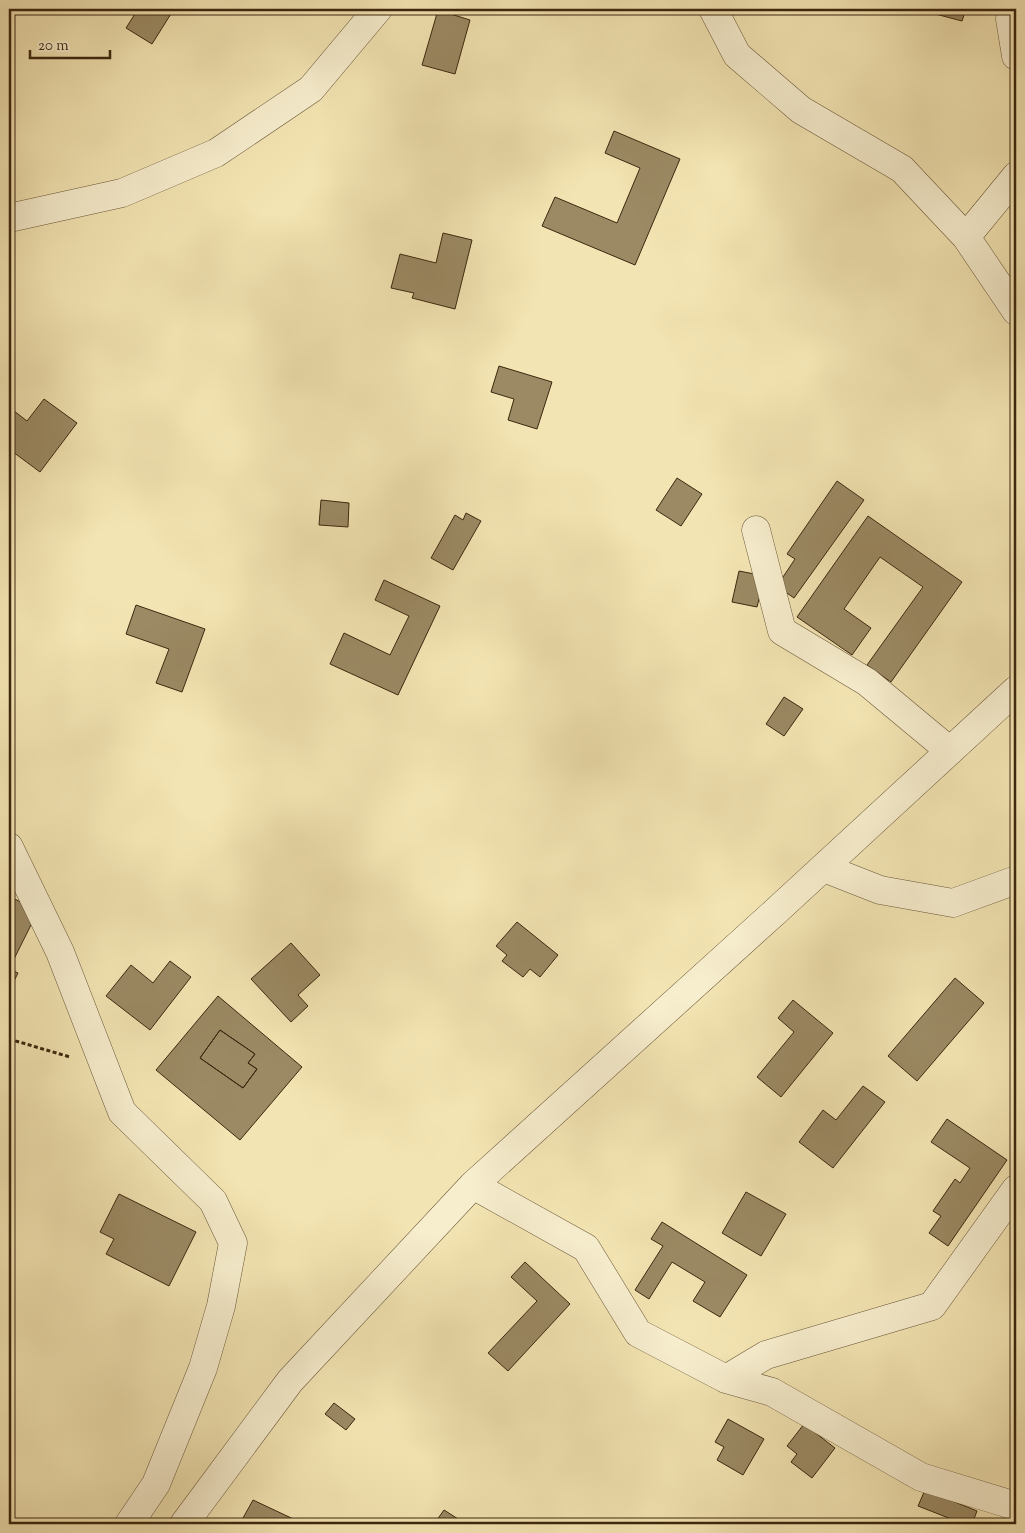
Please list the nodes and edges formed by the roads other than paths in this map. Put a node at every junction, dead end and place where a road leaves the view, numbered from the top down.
1 (378, 9) edge
2 (713, 9) edge
3 (1012, 9) edge
4 (1016, 56) edge
5 (1016, 176) edge
6 (9, 218) edge
7 (966, 237) junction
8 (1016, 311) edge
9 (756, 530) dead end
10 (1016, 690) edge
11 (950, 751) junction
12 (9, 847) edge
13 (824, 868) junction
14 (1016, 880) edge
15 (473, 1185) junction
16 (1016, 1189) edge
17 (726, 1380) junction
18 (1016, 1506) edge
19 (128, 1524) edge
20 (184, 1524) edge

1 - 6 street
2 - 7 street
3 - 4 street
5 - 7 street
7 - 8 street
9 - 11 street
10 - 11 street
11 - 13 street
12 - 19 street
13 - 14 street
13 - 15 street
15 - 17 street
15 - 20 street
16 - 17 street
17 - 18 street

